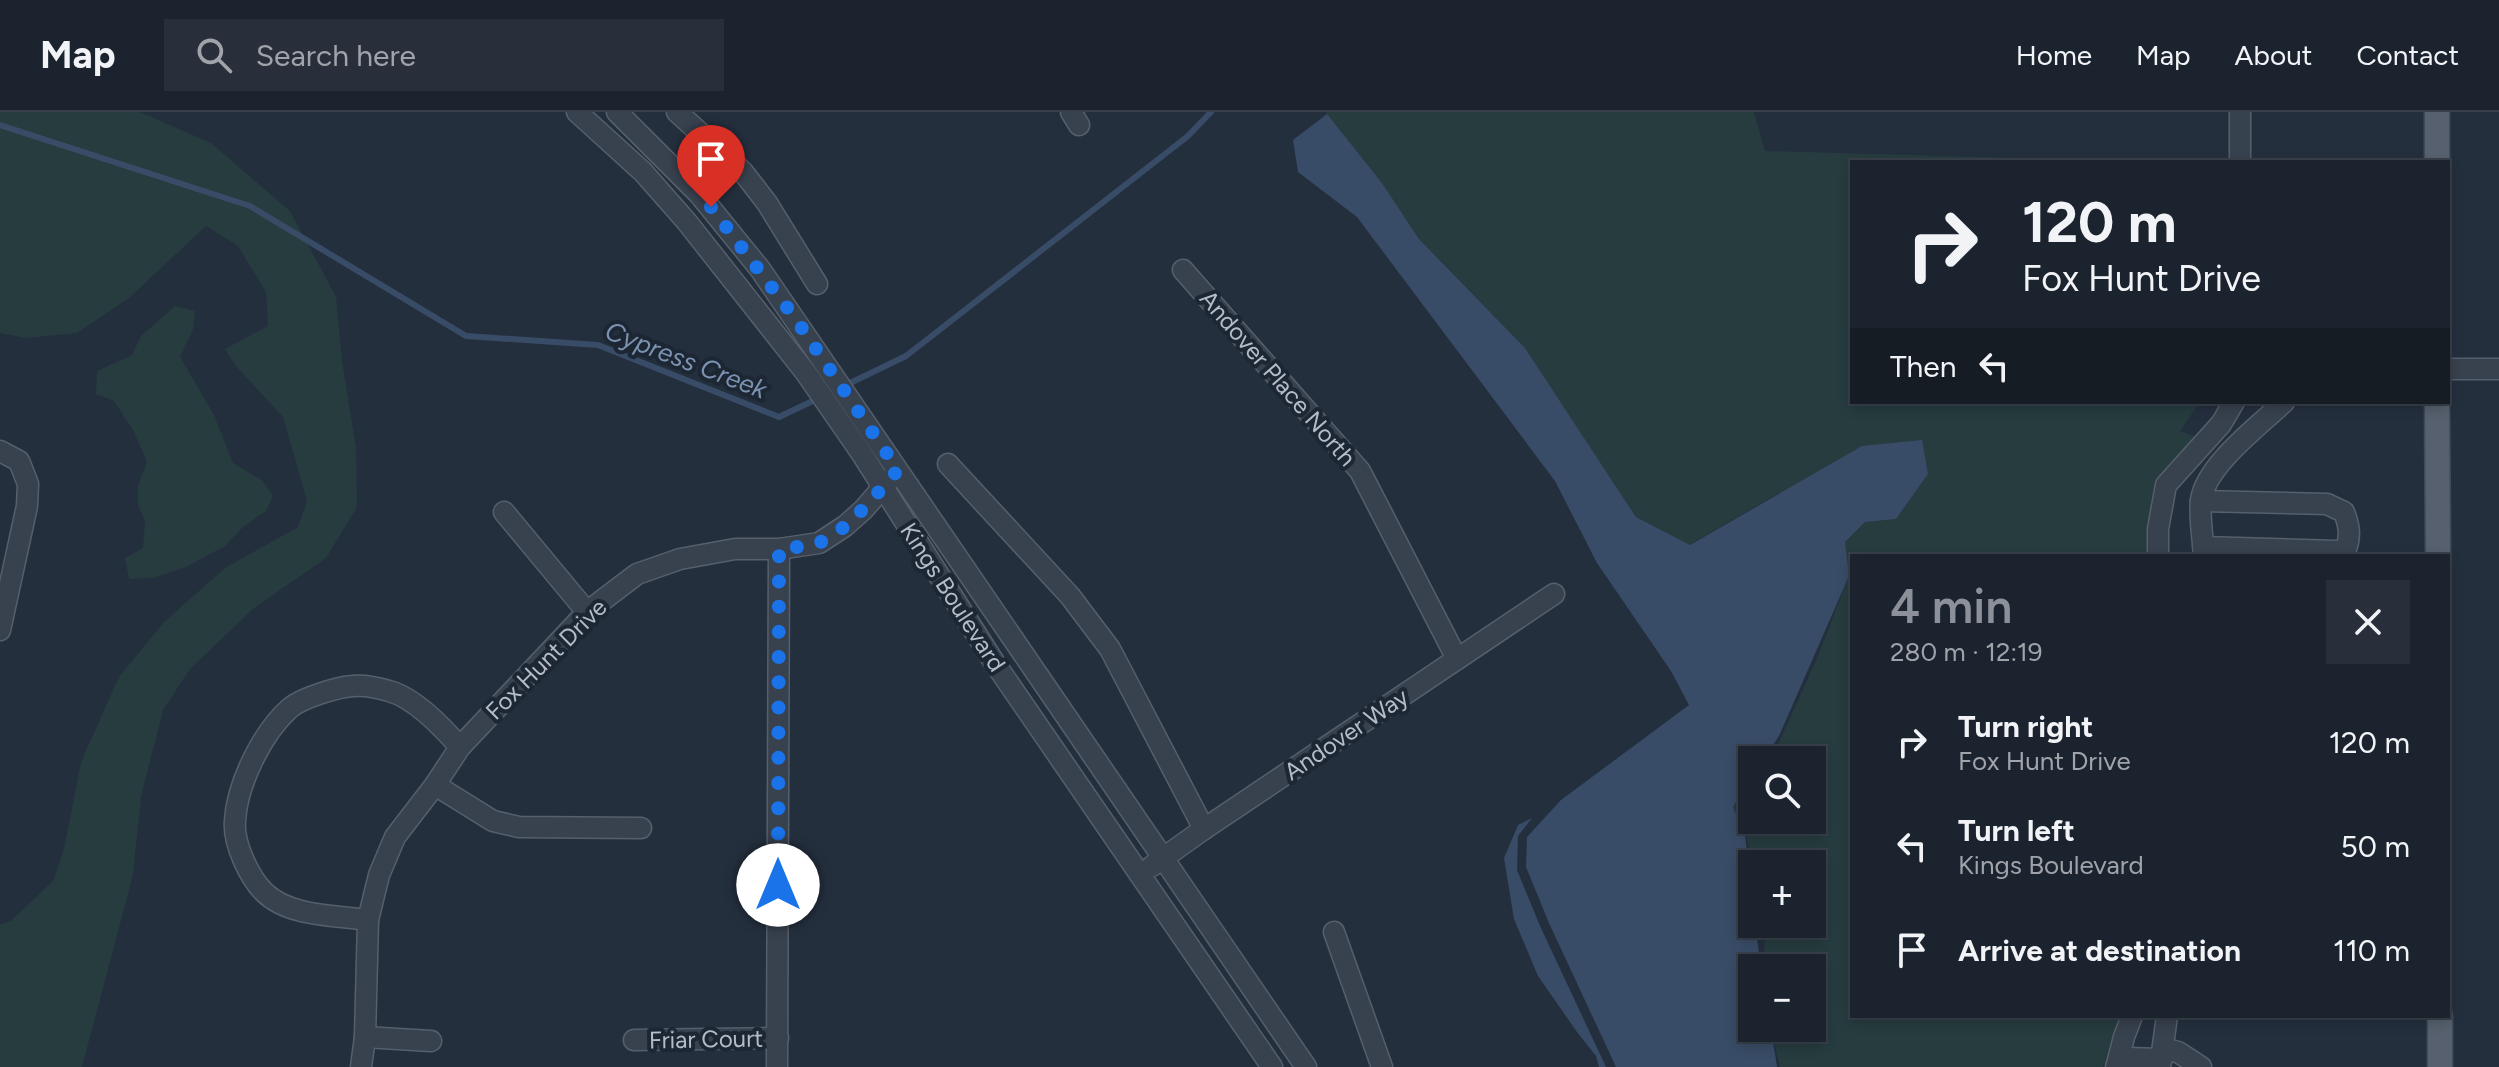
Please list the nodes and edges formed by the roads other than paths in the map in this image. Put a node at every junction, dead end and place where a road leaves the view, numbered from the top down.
1 (577, 112) edge
2 (617, 112) edge
3 (677, 112) edge
4 (2240, 112) edge
5 (2437, 112) edge
6 (2240, 160) edge
7 (2437, 160) edge
8 (1183, 270) dead end
9 (817, 284) dead end
10 (2450, 369) edge
11 (2499, 369) edge
12 (2233, 404) edge
13 (2282, 404) edge
14 (2437, 404) edge
15 (0, 451) edge
16 (948, 464) dead end
17 (898, 470) junction
18 (882, 488) junction
19 (2201, 501) junction
20 (504, 512) dead end
21 (779, 549) junction
22 (2204, 552) edge
23 (2346, 552) edge
24 (2158, 554) edge
25 (2438, 554) edge
26 (1554, 594) dead end
27 (587, 612) junction
28 (0, 630) edge
29 (1457, 659) junction
30 (460, 747) junction
31 (435, 785) junction
32 (641, 828) dead end
33 (1204, 829) junction
34 (1162, 859) junction
35 (1140, 876) junction
36 (368, 920) junction
37 (1334, 932) dead end
38 (2131, 1018) edge
39 (2167, 1018) edge
40 (2440, 1018) edge
41 (365, 1037) junction
42 (778, 1038) junction
43 (634, 1040) dead end
44 (431, 1041) dead end
45 (2162, 1058) edge
46 (2117, 1066) edge
47 (361, 1067) edge
48 (777, 1067) edge
49 (1272, 1067) edge
50 (1306, 1067) edge
51 (1382, 1067) edge
52 (2201, 1067) edge
53 (2440, 1067) edge

1 - 18 street, Kings Boulevard
2 - 17 street, Kings Boulevard
3 - 9 street
4 - 6 street
5 - 7 main road
8 - 29 street, Andover Place North
10 - 11 street
12 - 24 street
13 - 19 street
14 - 25 main road
15 - 28 street
16 - 33 street
17 - 18 street, Fox Hunt Drive
17 - 34 street, Kings Boulevard
18 - 21 street, Fox Hunt Drive
18 - 35 street, Kings Boulevard
19 - 22 street
19 - 23 street
20 - 27 street
21 - 27 street, Fox Hunt Drive
21 - 42 street
22 - 23 street
26 - 29 street, Andover Way
27 - 30 street, Fox Hunt Drive
29 - 33 street, Andover Way
30 - 31 street, Fox Hunt Drive
30 - 36 street
31 - 32 street
31 - 36 street, Fox Hunt Drive
33 - 34 street, Andover Way
34 - 35 street, Andover Way
34 - 50 street, Kings Boulevard
35 - 49 street, Kings Boulevard
36 - 41 street, Fox Hunt Drive
37 - 51 street
38 - 46 street
39 - 45 street
40 - 53 main road
41 - 44 street
41 - 47 street, Fox Hunt Drive
42 - 43 street, Friar Court
42 - 48 street
45 - 46 street
45 - 52 street

